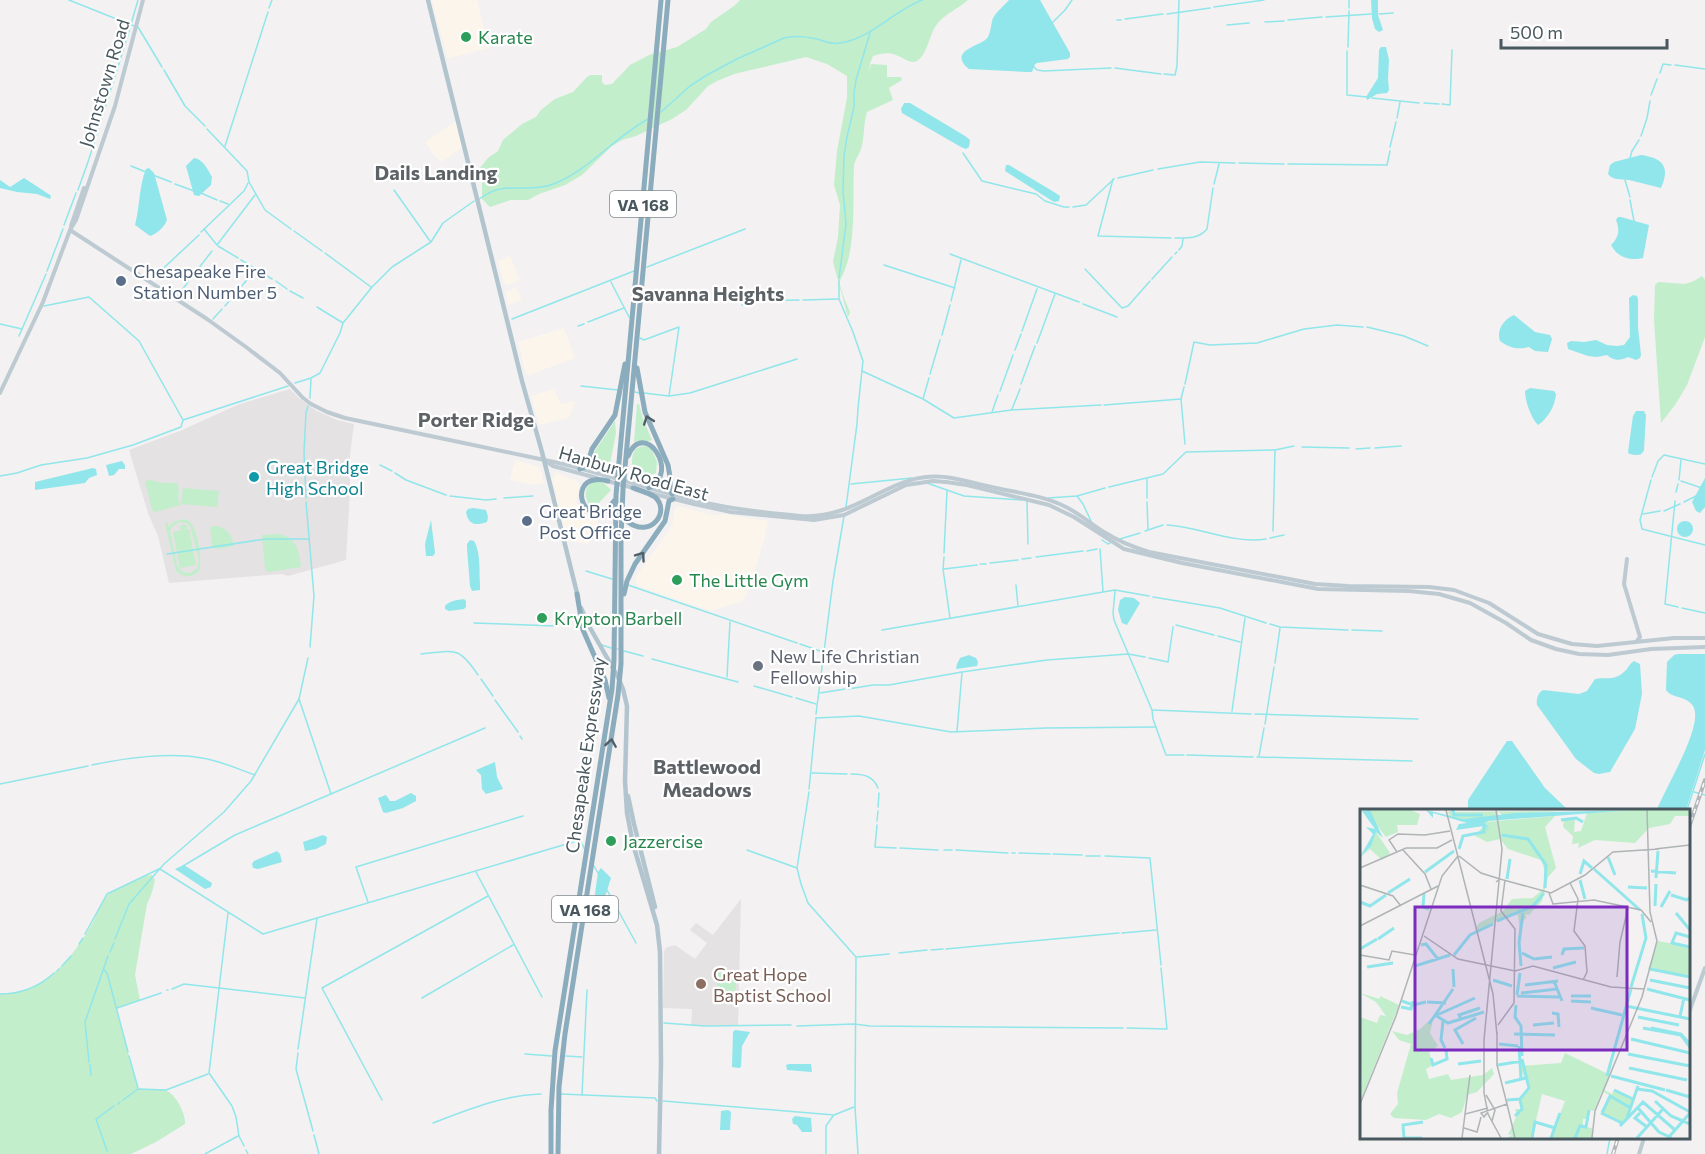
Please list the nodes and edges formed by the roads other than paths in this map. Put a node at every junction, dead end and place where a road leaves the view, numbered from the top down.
1 (143, 0) edge
2 (428, 0) edge
3 (662, 0) edge
4 (668, 0) edge
5 (655, 107) junction
6 (70, 230) junction
7 (632, 327) junction
8 (28, 335) junction
9 (20, 338) dead end
10 (637, 338) junction
11 (0, 393) edge
12 (544, 460) junction
13 (626, 460) junction
14 (580, 470) junction
15 (618, 476) junction
16 (608, 479) junction
17 (634, 486) junction
18 (649, 488) junction
19 (623, 494) junction
20 (673, 496) junction
21 (806, 518) junction
22 (1627, 559) dead end
23 (577, 594) junction
24 (621, 610) junction
25 (1705, 638) edge
26 (1634, 643) junction
27 (1705, 646) edge
28 (607, 718) junction
29 (1705, 968) edge
30 (1690, 1012) edge
31 (1643, 1139) edge
32 (551, 1154) edge
33 (558, 1154) edge
34 (659, 1154) edge
35 (1639, 1154) edge

1 - 6 main road, Johnstown Road
2 - 12 main road
3 - 5 highway, Chesapeake Expressway / VA 168
4 - 5 highway, Chesapeake Expressway / VA 168
5 - 7 highway, Chesapeake Expressway / VA 168
5 - 10 highway, Chesapeake Expressway / VA 168
6 - 8 main road, Johnstown Road
6 - 12 main road
7 - 14 highway
7 - 15 highway, Chesapeake Expressway / VA 168
8 - 9 main road
8 - 11 main road, Johnstown Road
10 - 13 highway, Chesapeake Expressway / VA 168
20 -> 10 highway
12 - 14 main road, Hanbury Road East
12 - 16 main road, Hanbury Road East
12 - 23 main road
13 - 18 highway
13 - 19 highway, Chesapeake Expressway / VA 168
14 - 16 main road, Hanbury Road East
15 - 16 highway
15 - 28 highway, Chesapeake Expressway / VA 168
16 - 17 main road, Hanbury Road East
17 - 18 main road, Hanbury Road East
17 - 19 highway
17 - 20 main road, Hanbury Road East
18 - 20 main road, Hanbury Road East
19 - 24 highway, Chesapeake Expressway / VA 168
20 - 21 main road, Hanbury Road East
24 -> 20 highway
21 - 26 main road
21 - 27 main road
22 - 26 main road
23 - 28 highway
23 - 34 main road
33 -> 24 highway, Chesapeake Expressway / VA 168
25 - 26 main road
28 - 32 highway, Chesapeake Expressway / VA 168
29 - 30 main road
31 - 35 main road

